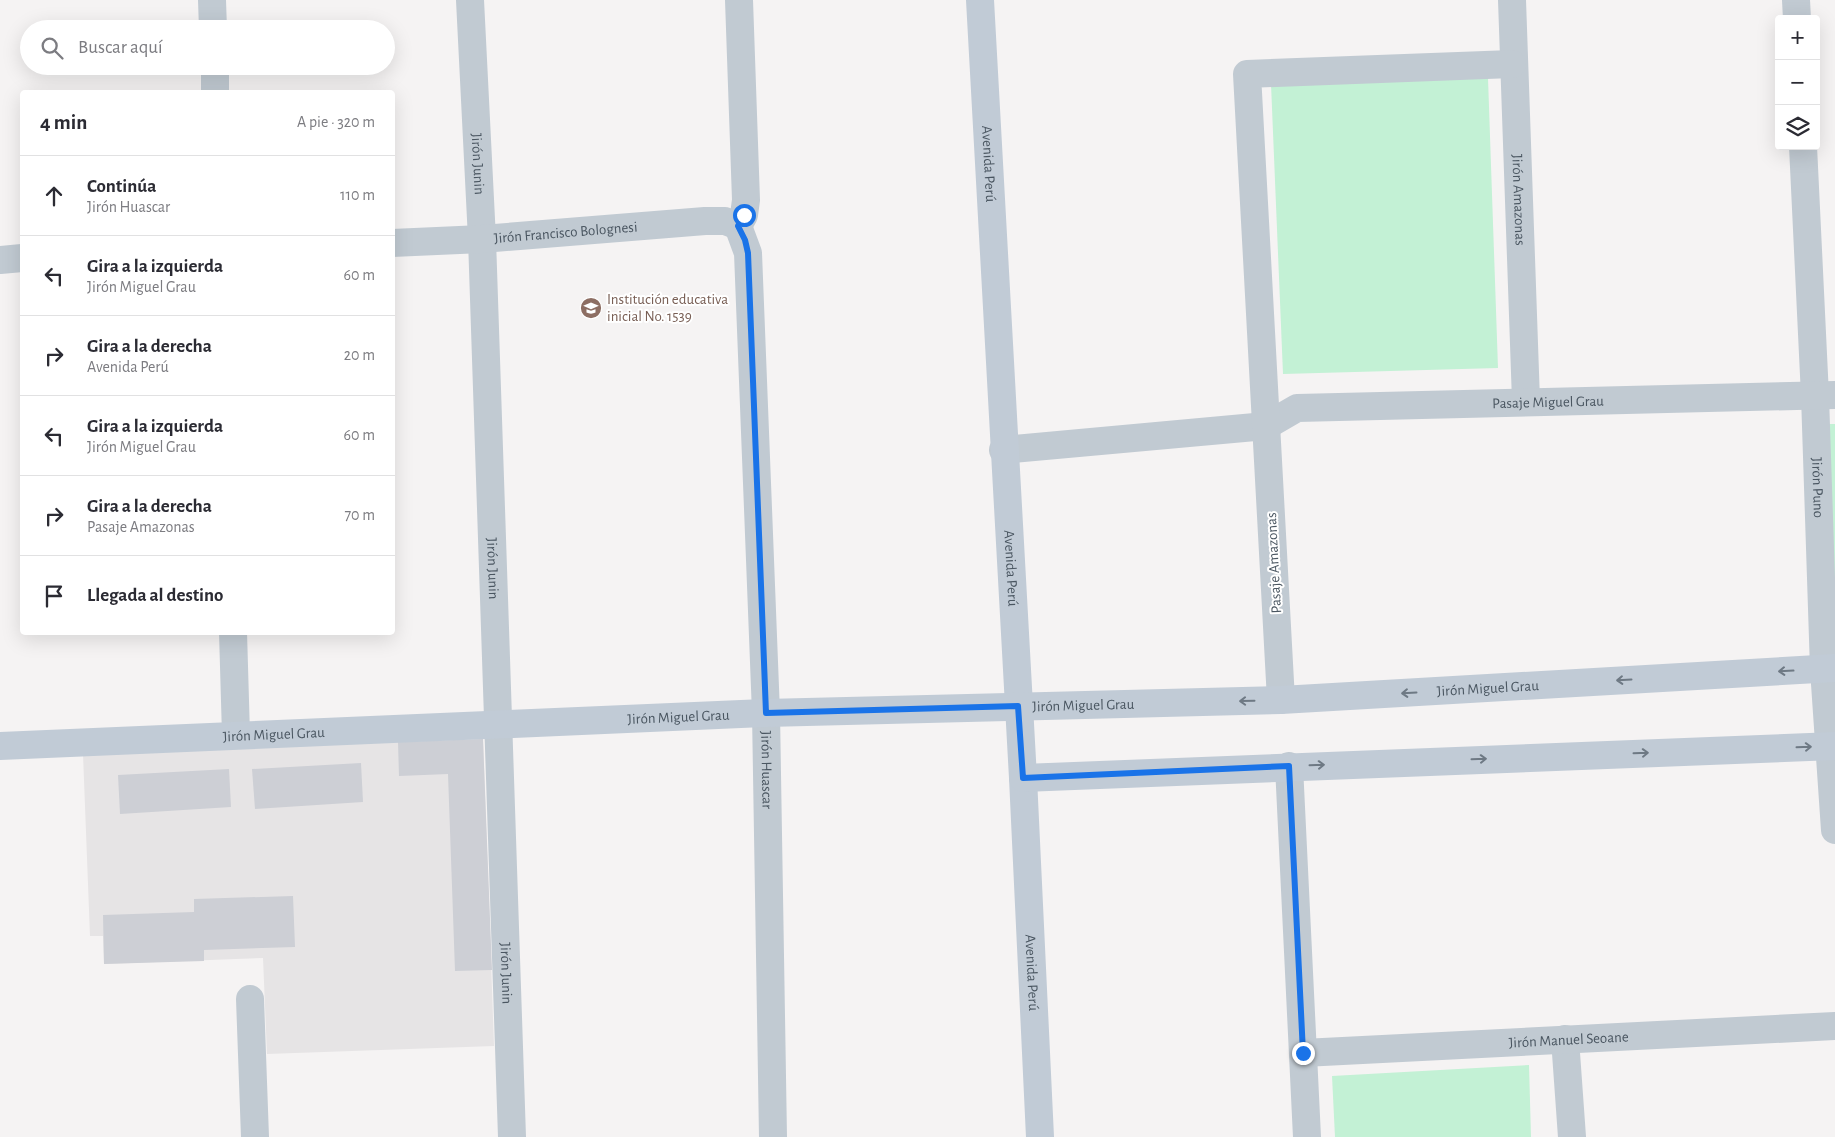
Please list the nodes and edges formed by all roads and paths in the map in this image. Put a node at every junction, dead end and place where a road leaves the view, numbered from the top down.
1 (212, 0) edge
2 (470, 0) edge
3 (739, 0) edge
4 (980, 0) edge
5 (1512, 0) edge
6 (1796, 0) edge
7 (1797, 15) edge
8 (213, 20) edge
9 (1512, 64) junction
10 (215, 75) edge
11 (216, 90) edge
12 (1803, 150) edge
13 (738, 226) junction
14 (482, 239) junction
15 (395, 243) edge
16 (20, 258) edge
17 (0, 260) edge
18 (1825, 396) edge
19 (1526, 401) junction
20 (1266, 426) junction
21 (1004, 450) junction
22 (233, 635) edge
23 (1830, 669) edge
24 (1281, 700) junction
25 (1018, 706) junction
26 (766, 713) junction
27 (499, 724) junction
28 (236, 735) junction
29 (0, 746) edge
30 (1833, 746) edge
31 (1289, 766) junction
32 (1023, 778) junction
33 (1835, 830) edge
34 (250, 999) dead end
35 (1835, 1026) edge
36 (1565, 1039) junction
37 (1303, 1053) junction
38 (255, 1137) edge
39 (512, 1137) edge
40 (773, 1137) edge
41 (1040, 1137) edge
42 (1307, 1137) edge
43 (1572, 1137) edge

1 - 8 street
2 - 14 street, Jirón Junin
3 - 13 street
4 - 21 main road, Avenida Perú
5 - 9 street, Jirón Amazonas
6 - 7 street
9 - 19 street, Jirón Amazonas
9 - 20 street, Pasaje Amazonas
10 - 11 street
12 - 18 street, Jirón Puno
13 - 14 street, Jirón Francisco Bolognesi
13 - 26 street, Jirón Huascar
14 - 15 street, Jirón Francisco Bolognesi
14 - 27 street, Jirón Junin
16 - 17 street
18 - 19 street, Pasaje Miguel Grau
18 - 23 street, Jirón Puno
19 - 20 street, Pasaje Miguel Grau
20 - 21 street
20 - 24 street, Pasaje Amazonas
21 - 25 main road, Avenida Perú
22 - 28 street
23 -> 24 main road, Jirón Miguel Grau
23 - 30 street, Jirón Puno
24 -> 25 main road, Jirón Miguel Grau
25 - 26 main road, Jirón Miguel Grau
25 - 32 main road, Avenida Perú
26 - 27 main road, Jirón Miguel Grau
26 - 40 street, Jirón Huascar
27 - 28 main road, Jirón Miguel Grau
27 - 39 street, Jirón Junin
28 - 29 main road, Jirón Miguel Grau
31 -> 30 main road
30 - 33 street, Jirón Puno
31 - 32 main road
31 - 37 street
32 - 41 main road, Avenida Perú
34 - 38 street
35 - 36 street, Jirón Manuel Seoane
36 - 37 street, Jirón Manuel Seoane
36 - 43 street
37 - 42 street

